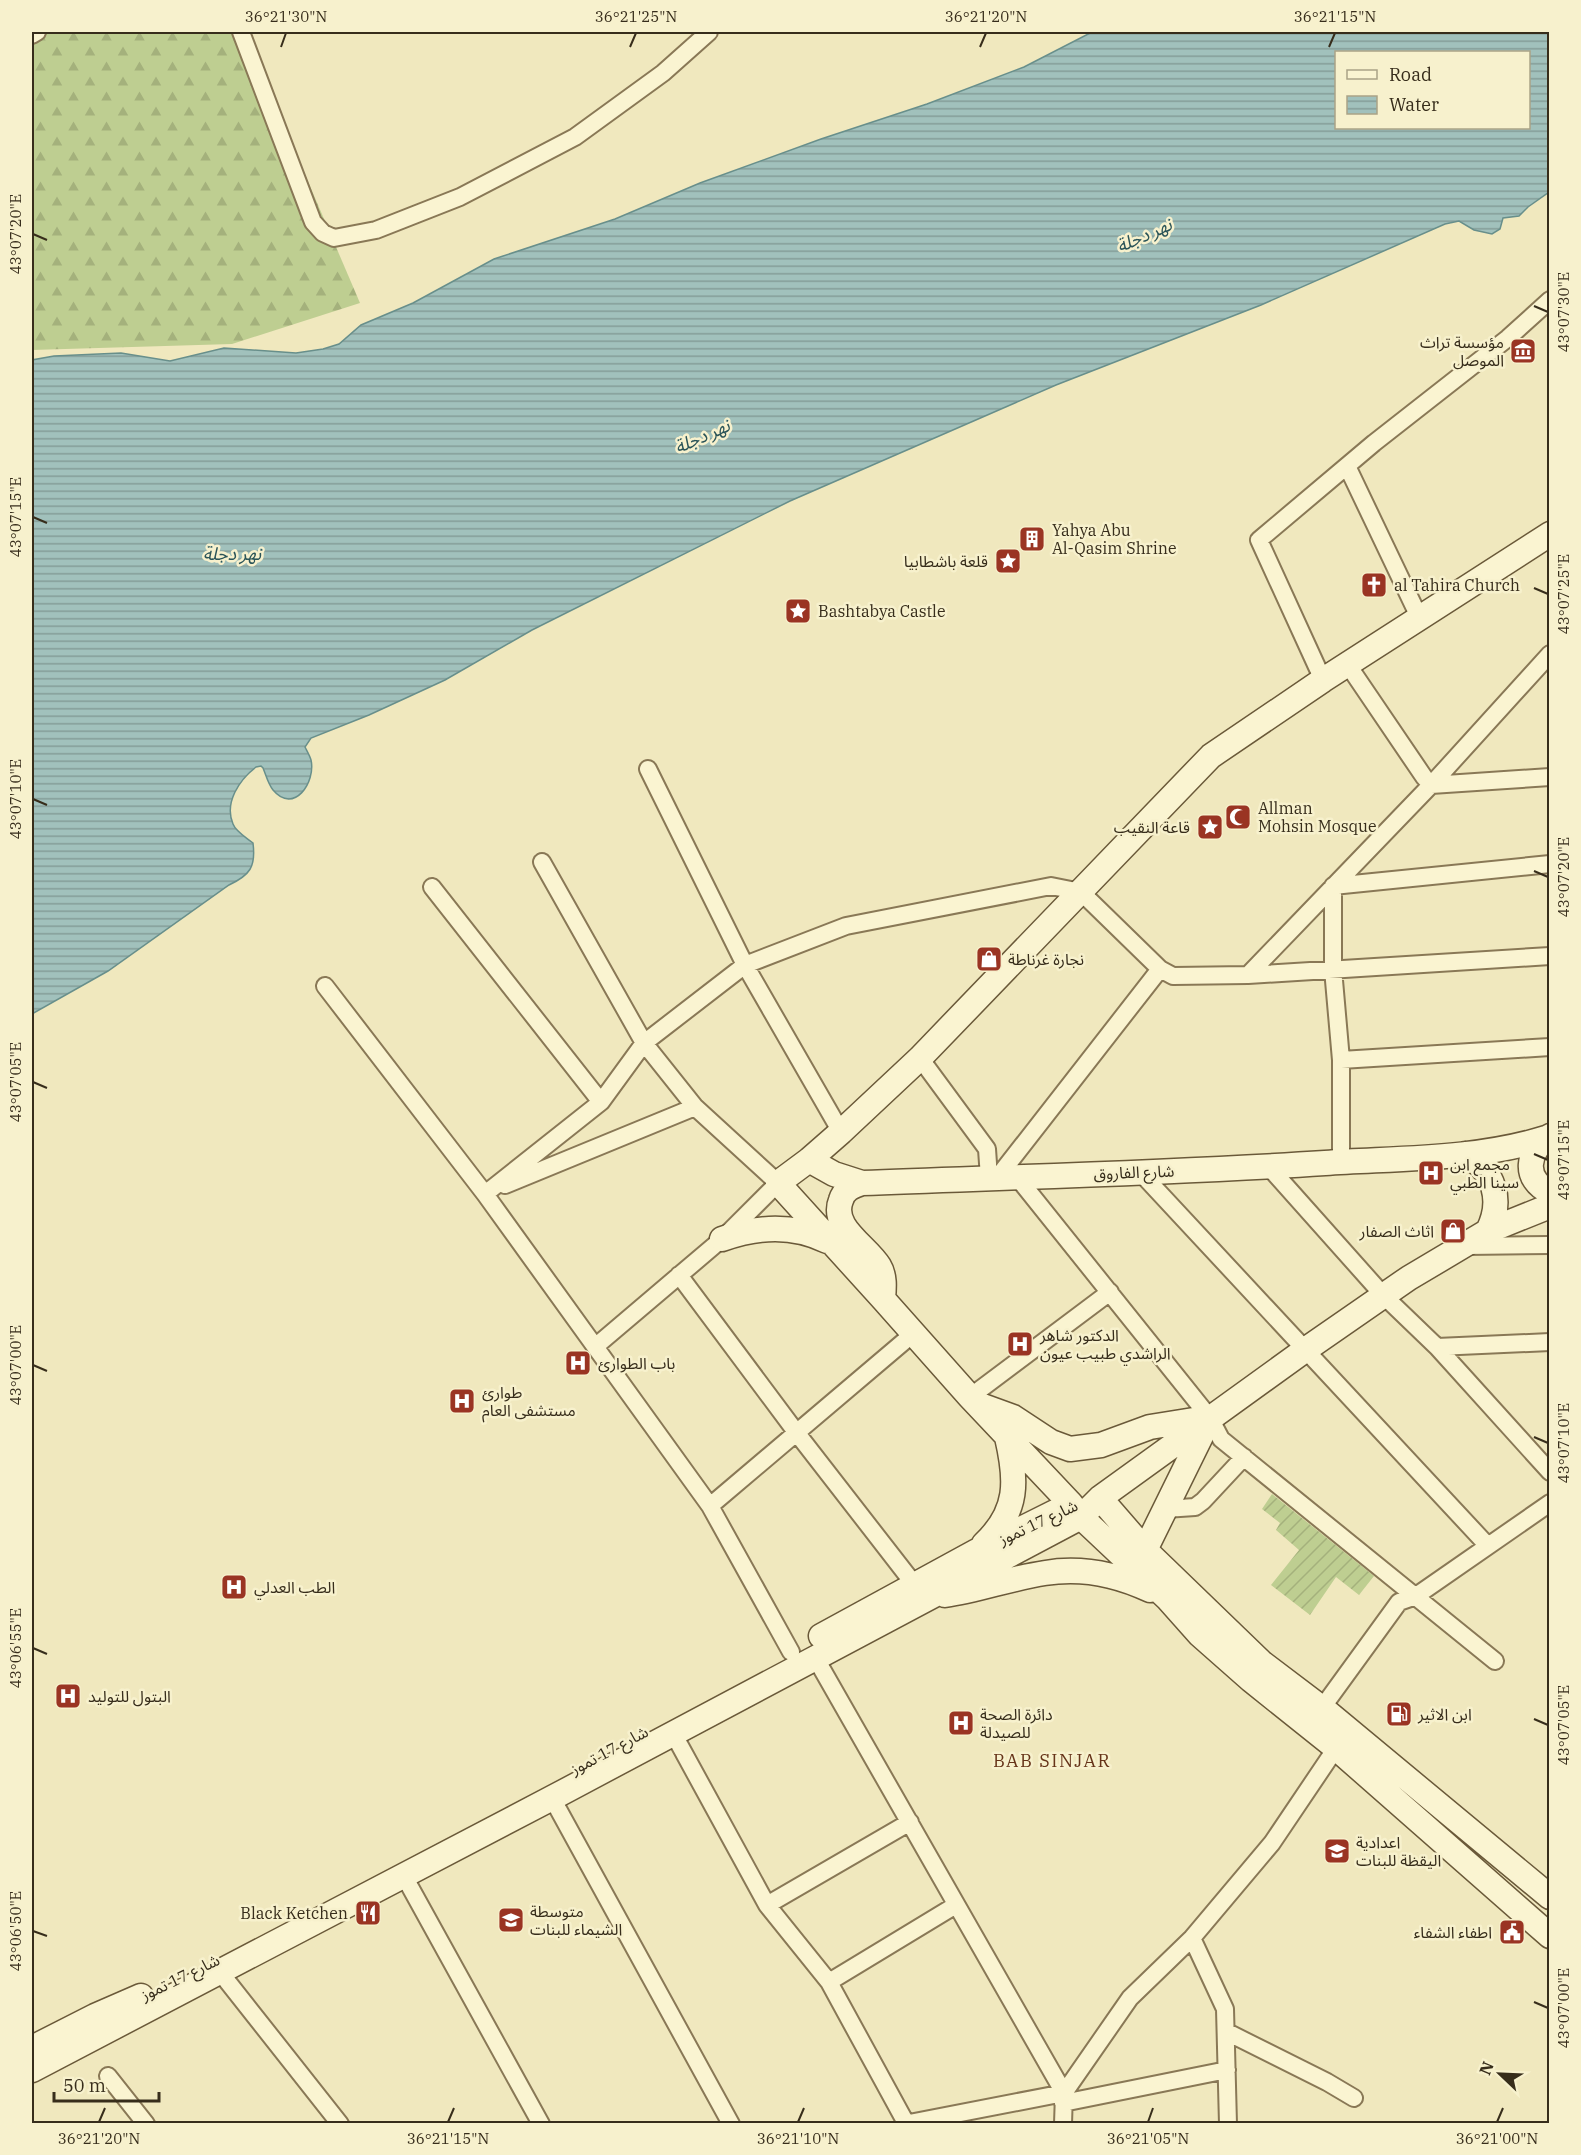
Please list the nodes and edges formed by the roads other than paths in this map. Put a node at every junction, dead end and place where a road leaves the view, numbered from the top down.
1 (38, 32) edge
2 (241, 32) edge
3 (709, 32) edge
4 (32, 35) edge
5 (1550, 300) edge
6 (1347, 466) junction
7 (1547, 539) edge
8 (1420, 619) junction
9 (1550, 654) edge
10 (1348, 664) junction
11 (1323, 680) junction
12 (648, 769) dead end
13 (1550, 777) edge
14 (1431, 784) junction
15 (542, 862) dead end
16 (1550, 864) edge
17 (1333, 886) junction
18 (432, 887) dead end
19 (1081, 892) junction
20 (1550, 956) edge
21 (745, 965) junction
22 (1160, 969) junction
23 (1333, 969) junction
24 (1248, 975) junction
25 (325, 986) dead end
26 (644, 1043) junction
27 (1550, 1047) edge
28 (920, 1058) junction
29 (1341, 1060) junction
30 (601, 1102) junction
31 (695, 1107) junction
32 (841, 1132) junction
33 (1548, 1137) edge
34 (1465, 1154) junction
35 (809, 1160) junction
36 (1341, 1162) junction
37 (1269, 1167) junction
38 (1139, 1171) junction
39 (1001, 1178) junction
40 (778, 1183) junction
41 (862, 1183) junction
42 (1550, 1192) edge
43 (485, 1194) junction
44 (1550, 1206) edge
45 (1488, 1231) junction
46 (722, 1239) junction
47 (832, 1243) junction
48 (1550, 1245) edge
49 (1461, 1246) junction
50 (679, 1275) junction
51 (1110, 1292) junction
52 (1383, 1295) junction
53 (883, 1299) junction
54 (914, 1333) junction
55 (1550, 1342) edge
56 (596, 1346) junction
57 (1437, 1347) junction
58 (1305, 1350) junction
59 (973, 1401) junction
60 (1210, 1418) junction
61 (796, 1432) junction
62 (1007, 1437) junction
63 (1244, 1457) junction
64 (1550, 1472) edge
65 (1100, 1497) junction
66 (1550, 1503) edge
67 (710, 1506) junction
68 (1165, 1509) junction
69 (1076, 1511) junction
70 (1488, 1546) junction
71 (1145, 1550) junction
72 (975, 1552) junction
73 (921, 1591) junction
74 (1416, 1596) junction
75 (1168, 1599) junction
76 (791, 1652) junction
77 (816, 1657) junction
78 (1495, 1661) dead end
79 (1322, 1708) junction
80 (673, 1733) junction
81 (1336, 1748) junction
82 (552, 1798) junction
83 (910, 1822) junction
84 (404, 1876) junction
85 (1550, 1897) edge
86 (767, 1905) junction
87 (957, 1905) junction
88 (1550, 1936) edge
89 (1192, 1938) junction
90 (220, 1972) junction
91 (829, 1982) junction
92 (1227, 2032) junction
93 (32, 2048) edge
94 (32, 2070) edge
95 (1227, 2070) junction
96 (108, 2076) dead end
97 (1064, 2098) junction
98 (1354, 2098) dead end
99 (910, 2123) edge
100 (146, 2124) edge
101 (340, 2124) edge
102 (541, 2124) edge
103 (731, 2124) edge
104 (1063, 2124) edge
105 (1228, 2124) edge

1 - 4 street
2 - 3 street
5 - 6 street
6 - 8 street
6 - 11 street
7 - 8 main road
8 - 10 main road
9 - 14 street
10 - 11 main road
10 - 14 street
11 - 19 main road
12 - 21 street
13 - 14 street
14 - 17 street
15 - 26 street
16 - 17 street
17 - 23 street
17 - 24 street
18 - 30 street
19 - 21 street
19 - 22 street
19 - 28 main road
20 - 23 street
21 - 26 street
21 - 32 street
22 - 24 street
22 - 39 street
23 - 24 street
23 - 29 street
25 - 43 street
26 - 30 street
26 - 31 street
27 - 29 street
28 - 32 main road
28 - 39 street
29 - 36 street
30 - 43 street
31 - 40 street
31 - 43 street
32 - 35 main road
33 - 34 main road, شارع الفاروق
33 - 42 main road, شارع الفاروق
34 - 36 main road, شارع الفاروق
34 - 45 main road
35 - 40 main road
35 - 41 main road
36 - 37 main road, شارع الفاروق
37 - 38 main road, شارع الفاروق
37 - 52 street
38 - 39 main road, شارع الفاروق
38 - 58 street
39 - 41 main road, شارع الفاروق
39 - 51 street
40 - 46 street
40 - 47 main road
41 - 53 main road
43 - 56 street
44 - 45 main road
45 - 49 main road
46 - 47 main road
46 - 50 street
47 - 53 main road
48 - 49 street
49 - 52 main road
50 - 56 street
50 - 61 street
51 - 59 street
51 - 60 street
52 - 57 street
52 - 58 main road
53 - 54 main road
54 - 59 main road
54 - 61 street
55 - 57 street
56 - 67 street
57 - 64 street
58 - 60 main road
58 - 70 street
59 - 60 main road
59 - 62 main road
60 - 63 street
60 - 65 main road
60 - 68 main road
61 - 67 street
61 - 73 street
62 - 69 main road
62 - 72 main road
63 - 68 street
63 - 74 street
65 - 69 main road, شارع 17 تموز
65 - 71 main road
66 - 70 street
67 - 76 street
68 - 71 main road
69 - 72 main road, شارع 17 تموز
69 - 73 main road, شارع 17 تموز
69 - 75 main road
70 - 74 street
71 - 79 main road
72 - 73 main road, شارع 17 تموز
73 - 75 main road
73 - 76 main road, شارع 17 تموز
73 - 77 main road, شارع 17 تموز
74 - 78 street
74 - 79 street
75 - 81 main road
76 - 93 main road, شارع 17 تموز
77 - 80 main road, شارع 17 تموز
77 - 83 street
79 - 85 main road
80 - 82 main road, شارع 17 تموز
80 - 86 street
81 - 88 main road
81 - 89 street
82 - 84 main road, شارع 17 تموز
82 - 103 street
83 - 86 street
83 - 87 street
84 - 90 main road, شارع 17 تموز
84 - 102 street
86 - 91 street
87 - 91 street
87 - 97 street
89 - 92 street
89 - 97 street
90 - 94 main road, شارع 17 تموز
90 - 101 street
91 - 99 street
92 - 95 street
92 - 98 street
95 - 97 street
95 - 105 street
96 - 100 street
97 - 99 street
97 - 104 street

